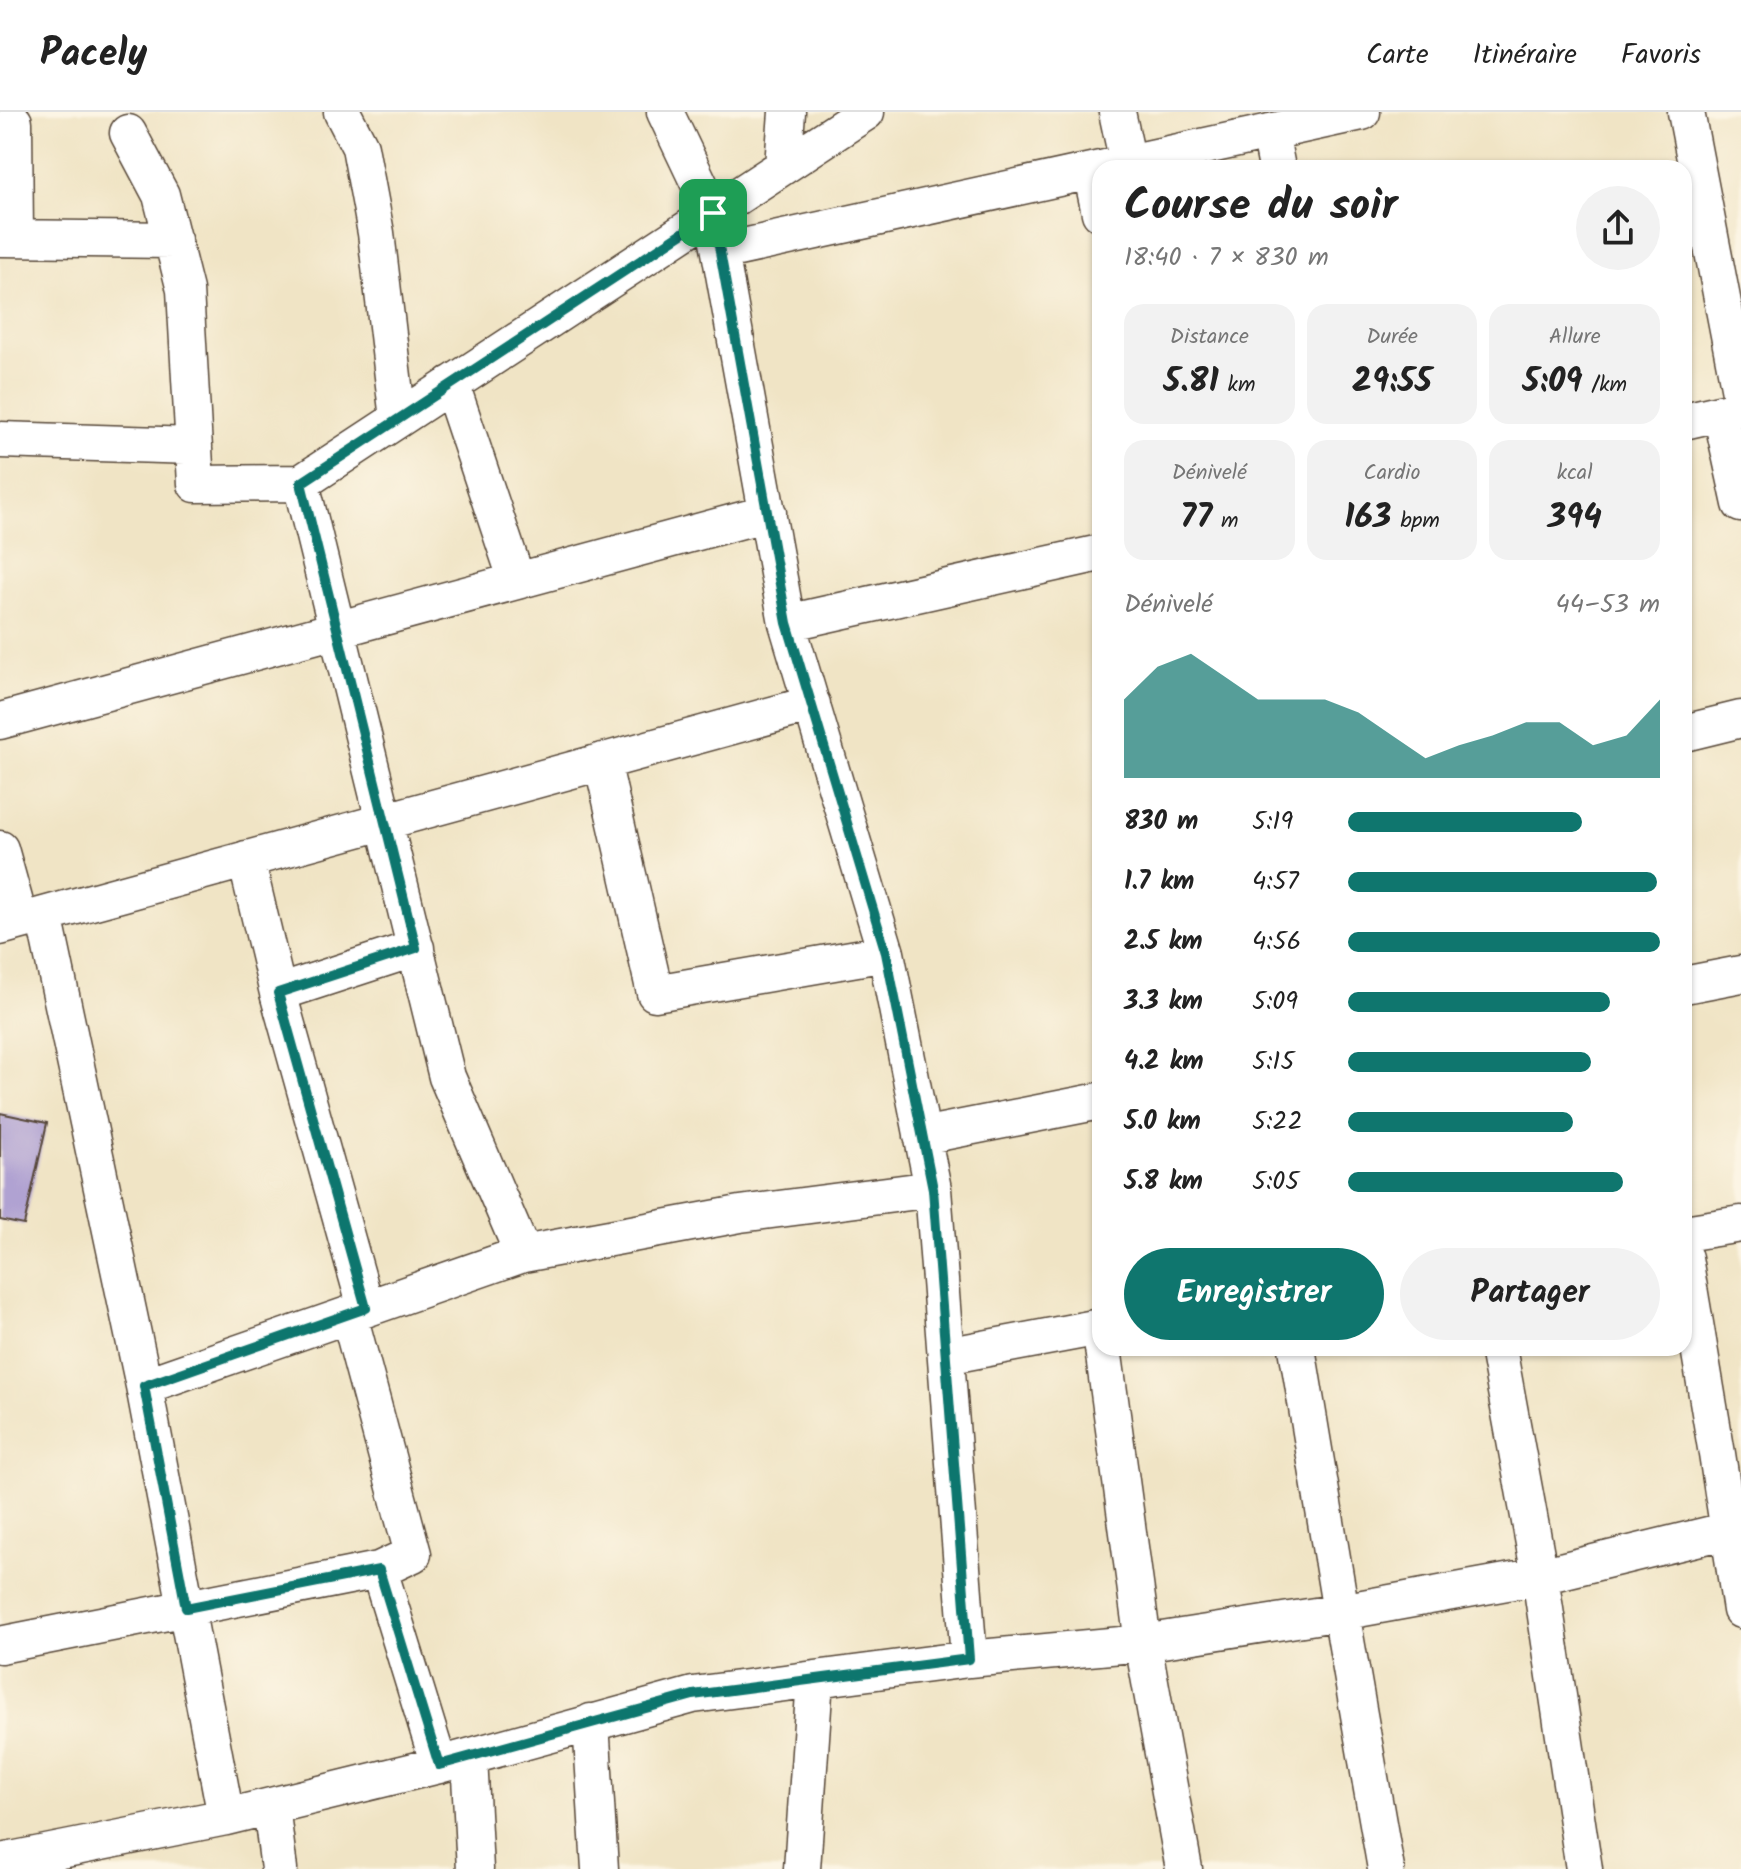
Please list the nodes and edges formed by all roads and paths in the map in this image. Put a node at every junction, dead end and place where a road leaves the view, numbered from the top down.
1 (342, 112) edge
2 (665, 112) edge
3 (787, 112) edge
4 (866, 112) edge
5 (1117, 112) edge
6 (1362, 112) edge
7 (1686, 112) edge
8 (14, 122) dead end
9 (1270, 132) junction
10 (128, 133) dead end
11 (1108, 160) edge
12 (1142, 160) edge
13 (1275, 160) edge
14 (783, 166) junction
15 (1092, 171) edge
16 (713, 213) junction
17 (7, 238) edge
18 (173, 240) junction
19 (720, 252) junction
20 (451, 384) junction
21 (1734, 406) edge
22 (398, 419) junction
23 (1692, 419) edge
24 (0, 440) edge
25 (194, 446) junction
26 (301, 483) junction
27 (1741, 504) edge
28 (768, 513) junction
29 (1092, 555) edge
30 (517, 581) junction
31 (787, 623) junction
32 (337, 630) junction
33 (812, 704) junction
34 (1741, 719) edge
35 (0, 721) edge
36 (1692, 731) edge
37 (602, 761) junction
38 (384, 821) junction
39 (0, 849) edge
40 (246, 859) junction
41 (21, 921) edge
42 (416, 948) junction
43 (886, 953) junction
44 (1741, 974) edge
45 (1692, 983) edge
46 (278, 993) junction
47 (1092, 1103) edge
48 (922, 1136) junction
49 (933, 1189) junction
50 (1741, 1224) edge
51 (1692, 1232) edge
52 (523, 1254) junction
53 (1692, 1292) edge
54 (357, 1312) junction
55 (1092, 1329) edge
56 (946, 1356) junction
57 (1104, 1356) edge
58 (1298, 1356) edge
59 (1499, 1356) edge
60 (144, 1386) junction
61 (1729, 1451) edge
62 (1729, 1530) junction
63 (379, 1570) junction
64 (1540, 1576) junction
65 (1740, 1595) edge
66 (186, 1608) junction
67 (1341, 1612) junction
68 (1143, 1643) junction
69 (0, 1645) edge
70 (969, 1659) junction
71 (815, 1679) junction
72 (591, 1722) junction
73 (454, 1762) junction
74 (271, 1806) junction
75 (226, 1817) junction
76 (0, 1861) edge
77 (3, 1869) edge
78 (279, 1869) edge
79 (475, 1869) edge
80 (600, 1869) edge
81 (802, 1869) edge
82 (1184, 1869) edge
83 (1386, 1869) edge
84 (1584, 1869) edge

1 - 22 street
2 - 16 street
3 - 14 street
4 - 14 street
5 - 11 street
6 - 9 street
7 - 21 street
8 - 17 street
9 - 12 street
9 - 13 street
10 - 18 street
14 - 16 street
15 - 19 street
16 - 19 street
16 - 20 street
17 - 18 street
18 - 25 street
19 - 28 street
20 - 22 street
20 - 30 street
21 - 23 street
21 - 27 street
22 - 26 street
24 - 25 street
25 - 26 street
26 - 32 street
28 - 30 street
28 - 31 street
29 - 31 street
30 - 32 street
31 - 33 street
32 - 35 street
32 - 38 street
33 - 37 street
33 - 43 street
34 - 36 street
37 - 38 street
37 - 43 street
38 - 40 street
38 - 42 street
39 - 41 street
40 - 41 street
40 - 46 street
41 - 60 street
42 - 46 street
42 - 52 street
43 - 48 street
44 - 45 street
46 - 54 street
47 - 48 street
48 - 49 street
49 - 52 street
49 - 56 street
50 - 51 street
52 - 54 street
53 - 61 street
54 - 60 street
54 - 63 street
55 - 56 street
56 - 70 street
57 - 68 street
58 - 67 street
59 - 64 street
60 - 66 street
61 - 62 street
62 - 64 street
62 - 65 street
63 - 66 street
63 - 73 street
64 - 67 street
64 - 84 street
66 - 69 street
66 - 75 street
67 - 68 street
67 - 83 street
68 - 70 street
68 - 82 street
70 - 71 street
71 - 72 street
71 - 81 street
72 - 73 street
72 - 80 street
73 - 74 street
73 - 79 street
74 - 75 street
74 - 78 street
75 - 76 street
76 - 77 street

